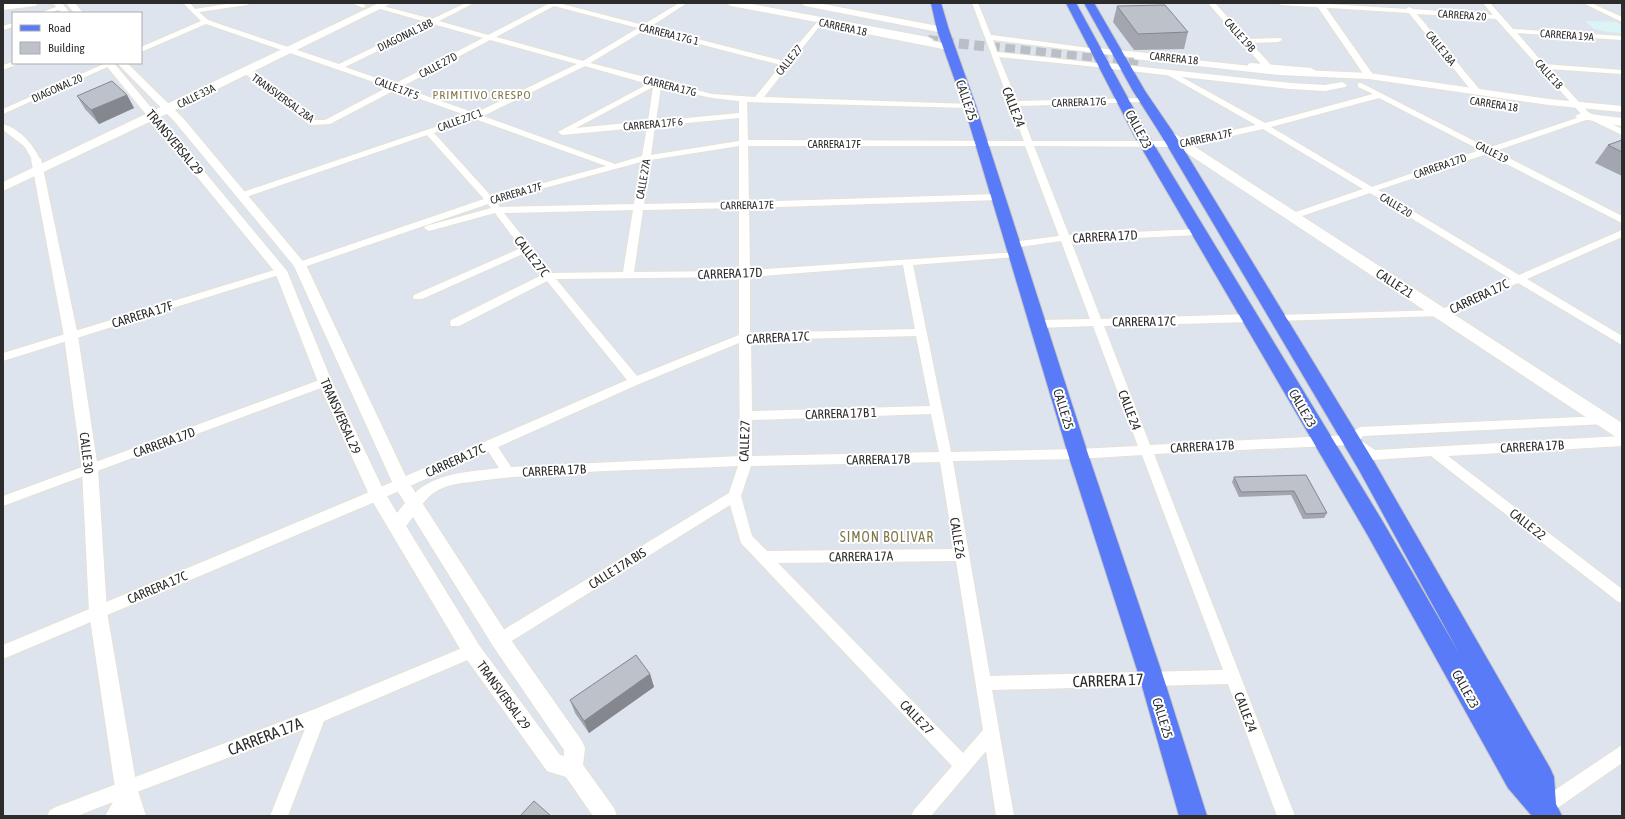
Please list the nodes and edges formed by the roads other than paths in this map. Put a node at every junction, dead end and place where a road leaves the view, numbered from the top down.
1 (35, 3) edge
2 (70, 3) edge
3 (186, 3) edge
4 (246, 3) edge
5 (471, 3) edge
6 (684, 3) edge
7 (732, 3) edge
8 (793, 3) edge
9 (805, 3) edge
10 (936, 3) edge
11 (975, 3) edge
12 (1071, 3) edge
13 (1089, 3) edge
14 (1211, 3) edge
15 (1281, 3) edge
16 (1404, 3) edge
17 (1486, 3) edge
18 (1586, 3) edge
19 (370, 4) edge
20 (554, 4) edge
21 (1319, 4) edge
22 (1604, 5) dead end
23 (3, 7) edge
24 (61, 8) edge
25 (1596, 8) junction
26 (762, 10) junction
27 (192, 11) junction
28 (47, 12) edge
29 (78, 12) edge
30 (1412, 12) junction
31 (1097, 16) junction
32 (1499, 17) junction
33 (1622, 20) edge
34 (206, 21) junction
35 (433, 22) junction
36 (820, 22) junction
37 (1083, 25) junction
38 (644, 28) junction
39 (1512, 31) junction
40 (936, 37) junction
41 (988, 37) junction
42 (490, 38) junction
43 (1622, 38) edge
44 (1278, 40) dead end
45 (1245, 41) junction
46 (278, 47) junction
47 (142, 50) edge
48 (289, 50) junction
49 (1097, 51) junction
50 (1122, 53) junction
51 (994, 54) junction
52 (13, 64) edge
53 (109, 64) edge
54 (123, 64) edge
55 (583, 64) junction
56 (786, 64) junction
57 (1136, 65) junction
58 (1106, 66) junction
59 (1542, 66) junction
60 (339, 67) junction
61 (3, 68) edge
62 (1269, 68) junction
63 (247, 71) junction
64 (1169, 72) junction
65 (1622, 72) edge
66 (1363, 79) junction
67 (657, 83) junction
68 (1342, 85) junction
69 (396, 88) junction
70 (1477, 92) junction
71 (1380, 96) junction
72 (743, 99) junction
73 (758, 99) junction
74 (1145, 100) junction
75 (1124, 101) junction
76 (1013, 104) junction
77 (1577, 105) junction
78 (165, 106) junction
79 (970, 106) junction
80 (1622, 109) edge
81 (3, 112) edge
82 (151, 112) junction
83 (743, 115) junction
84 (476, 116) junction
85 (1588, 117) junction
86 (1622, 122) edge
87 (319, 123) joint
88 (652, 124) junction
89 (1264, 126) junction
90 (3, 127) edge
91 (429, 132) junction
92 (562, 132) junction
93 (1622, 132) edge
94 (546, 141) junction
95 (1175, 141) junction
96 (744, 143) junction
97 (982, 145) junction
98 (1029, 145) junction
99 (1147, 145) junction
100 (1488, 150) junction
101 (646, 158) junction
102 (38, 164) junction
103 (614, 166) junction
104 (3, 174) edge
105 (3, 187) edge
106 (1371, 190) junction
107 (242, 195) junction
108 (998, 197) junction
109 (490, 200) junction
110 (745, 205) junction
111 (638, 207) junction
112 (496, 210) junction
113 (1293, 216) junction
114 (1622, 220) edge
115 (390, 232) junction
116 (1197, 232) junction
117 (1622, 233) edge
118 (1064, 238) junction
119 (527, 249) junction
120 (1014, 250) junction
121 (907, 262) junction
122 (300, 265) junction
123 (281, 271) junction
124 (744, 274) junction
125 (628, 275) junction
126 (548, 276) junction
127 (1518, 278) junction
128 (418, 297) dead end
129 (1442, 314) junction
130 (1251, 318) junction
131 (1278, 319) junction
132 (1097, 322) junction
133 (455, 323) dead end
134 (1038, 324) junction
135 (921, 332) junction
136 (71, 336) junction
137 (744, 337) junction
138 (1622, 341) edge
139 (3, 357) edge
140 (635, 381) junction
141 (326, 382) junction
142 (936, 410) junction
143 (745, 416) junction
144 (1616, 426) edge
145 (1321, 440) junction
146 (1351, 440) junction
147 (1622, 441) edge
148 (490, 444) junction
149 (1146, 450) junction
150 (1434, 451) junction
151 (1078, 454) junction
152 (946, 457) junction
153 (746, 461) junction
154 (90, 469) junction
155 (508, 472) junction
156 (400, 484) junction
157 (377, 494) junction
158 (734, 496) junction
159 (3, 501) edge
160 (413, 505) junction
161 (396, 526) junction
162 (961, 555) junction
163 (762, 557) junction
164 (1622, 597) edge
165 (98, 612) junction
166 (500, 640) junction
167 (3, 652) edge
168 (472, 652) junction
169 (1233, 677) junction
170 (1152, 679) junction
171 (984, 683) junction
172 (318, 716) junction
173 (992, 732) junction
174 (1622, 753) edge
175 (963, 765) junction
176 (572, 768) junction
177 (127, 792) junction
178 (1546, 812) edge
179 (56, 816) edge
180 (114, 816) edge
181 (135, 816) edge
182 (279, 816) edge
183 (606, 816) edge
184 (920, 816) edge
185 (1005, 816) edge
186 (1193, 816) edge
187 (1286, 816) edge

1 - 23 street
2 - 29 street
3 - 27 street, CALLE 17F 5
4 - 27 street
5 - 35 street, DIAGONAL 18B
6 - 38 street, CALLE 27C 1
7 - 26 main road, CARRERA 18
8 - 40 main road, CARRERA 18
9 - 40 street, CARRERA 18
10 - 40 main road, CALLE 25
11 - 41 street, CALLE 24
12 - 37 main road, CALLE 23
13 - 31 main road, CALLE 23
14 - 45 street, CALLE 19B
15 - 21 street, CARRERA 20
16 - 30 street, CALLE 18A
17 - 32 street, CALLE 18
18 - 25 street
19 - 35 street, CARRERA 17G
19 - 46 main road, CALLE 33A
19 - 48 main road, CALLE 33A
20 - 38 street, CARRERA 17G 1
20 - 42 street, CALLE 27D
21 - 30 street, CARRERA 20
21 - 66 street, CALLE 19
22 - 25 street
24 - 28 street
25 - 33 street
26 - 36 street, CARRERA 18
26 - 40 main road, CARRERA 18
27 - 34 street, CALLE 17F 5
30 - 32 street, CARRERA 20
30 - 70 street, CALLE 18A
31 - 37 main road
31 - 50 main road, CALLE 23
32 - 39 street, CALLE 18
34 - 46 street, CALLE 17F 5
34 - 47 street
35 - 42 street, CARRERA 17G
35 - 60 street, DIAGONAL 18B
36 - 40 street, CARRERA 18
36 - 56 street, CALLE 27
37 - 49 main road, CALLE 23
38 - 55 street, CALLE 27C 1
38 - 56 street, CARRERA 17G 1
39 - 43 street, CARRERA 19A
39 - 59 street, CALLE 18
40 - 79 main road, CALLE 25
41 - 49 street, CARRERA 18
41 - 51 street, CALLE 24
42 - 55 street, CARRERA 17G
42 - 69 street, CALLE 27D
44 - 45 street
45 - 62 street, CALLE 19B
46 - 48 street, CALLE 17F 5
46 - 78 main road, CALLE 33A
48 - 60 street, CALLE 17F 5
48 - 63 main road, CALLE 33A
49 - 50 street, CARRERA 18
49 - 58 main road, CALLE 23
50 - 57 main road, CALLE 23
50 - 62 street, CARRERA 18
51 - 58 street, CARRERA 18
51 - 76 street, CALLE 24
52 - 61 street
53 - 81 street, DIAGONAL 20
53 - 82 street, TRANSVERSAL 29
54 - 78 street, TRANSVERSAL 29
55 - 67 street, CARRERA 17G
55 - 84 street, CALLE 27C 1
56 - 73 street, CALLE 27
57 - 58 street, CARRERA 18
57 - 64 street, CARRERA 18
57 - 66 main road, CARRERA 18
57 - 68 main road, CARRERA 18
57 - 74 main road, CALLE 23
58 - 75 main road, CALLE 23
59 - 65 street
59 - 77 street, CALLE 18
60 - 69 street, CALLE 17F 5
62 - 66 street, CARRERA 18
63 - 78 main road, CALLE 33A
63 - 87 street, TRANSVERSAL 28A
64 - 68 street, CARRERA 18
64 - 89 street, CALLE 20
66 - 68 main road, CARRERA 18
66 - 70 main road, CARRERA 18
66 - 71 street, CALLE 19
66 - 85 main road, CARRERA 18
67 - 72 street, CARRERA 17G
67 - 88 street, CALLE 27A
67 - 92 street
69 - 84 street, CALLE 17F 5
69 - 87 street, CALLE 27D
70 - 77 main road, CARRERA 18
71 - 89 street, CARRERA 17F
71 - 100 street, CALLE 19
72 - 73 street, CARRERA 17G
72 - 83 street, CALLE 27
73 - 79 street, CARRERA 17G
74 - 75 street, CARRERA 17G
74 - 95 main road, CALLE 23
75 - 76 street, CARRERA 17G
75 - 99 main road, CALLE 23
76 - 98 street, CALLE 24
77 - 80 main road, CARRERA 18
77 - 85 street, CALLE 18
78 - 82 main road, CALLE 33A
78 - 107 street, TRANSVERSAL 29
79 - 97 main road, CALLE 25
82 - 102 main road, CALLE 33A
82 - 123 street, TRANSVERSAL 29
83 - 88 street, CARRERA 17F 6
83 - 96 street, CALLE 27
84 - 91 street, CALLE 27C 1
84 - 94 street, CALLE 17F 5
85 - 86 main road, CARRERA 18
85 - 93 street, CALLE 18
85 - 100 street, CARRERA 17D
88 - 92 street, CARRERA 17F 6
88 - 101 street, CALLE 27A
89 - 95 street, CARRERA 17F
89 - 106 street, CALLE 20
90 - 102 street, CALLE 30
91 - 107 street, CALLE 27C 1
91 - 109 street, CALLE 27C
92 - 94 street
94 - 103 street, CALLE 17F 5
95 - 99 street, CARRERA 17F
95 - 113 main road, CALLE 21
95 - 131 main road, CALLE 23
96 - 97 street, CARRERA 17F
96 - 101 street, CARRERA 17F
96 - 110 street, CALLE 27
97 - 98 street, CARRERA 17F
97 - 108 main road, CALLE 25
98 - 99 street, CARRERA 17F
98 - 118 street, CALLE 24
99 - 116 main road, CALLE 23
100 - 106 street, CARRERA 17D
100 - 114 street, CALLE 19
101 - 103 street, CARRERA 17F
101 - 111 street, CALLE 27A
102 - 104 main road, CALLE 33A
102 - 105 main road, CALLE 33A
102 - 136 street, CALLE 30
103 - 109 street, CARRERA 17F
106 - 113 street, CARRERA 17D
106 - 127 street, CALLE 20
107 - 122 street, TRANSVERSAL 29
108 - 110 street, CARRERA 17E
108 - 120 main road, CALLE 25
109 - 112 street, CALLE 27C
109 - 115 street, CARRERA 17F
110 - 111 street, CARRERA 17E
110 - 124 street, CALLE 27
111 - 112 street, CARRERA 17E
111 - 125 street, CALLE 27A
112 - 115 street, CARRERA 17E
112 - 119 street, CALLE 27C
113 - 129 main road, CALLE 21
115 - 122 street, CARRERA 17F
116 - 118 street, CARRERA 17D
116 - 130 main road, CALLE 23
117 - 127 street, CARRERA 17C
118 - 120 street, CARRERA 17D
118 - 132 street, CALLE 24
119 - 126 street, CALLE 27C
119 - 128 street
120 - 121 street, CARRERA 17D
120 - 134 main road, CALLE 25
121 - 124 street, CARRERA 17D
121 - 135 street, CALLE 26
122 - 156 street, TRANSVERSAL 29
123 - 136 street, CARRERA 17F
123 - 141 street, TRANSVERSAL 29
124 - 125 street, CARRERA 17D
124 - 137 street, CALLE 27
125 - 126 street, CARRERA 17D
126 - 133 street, CARRERA 17D
126 - 140 street, CALLE 27C
127 - 129 street, CARRERA 17C
127 - 138 street, CALLE 20
129 - 131 street, CARRERA 17C
129 - 144 main road, CALLE 21
130 - 132 street, CARRERA 17C
130 - 145 main road, CALLE 23
131 - 146 main road, CALLE 23
132 - 134 street, CARRERA 17C
132 - 149 street, CALLE 24
134 - 151 main road, CALLE 25
135 - 137 street, CARRERA 17C
135 - 142 street, CALLE 26
136 - 139 street, CARRERA 17F
136 - 154 street, CALLE 30
137 - 140 street, CARRERA 17C
137 - 143 street, CALLE 27
140 - 148 street, CARRERA 17C
141 - 154 street, CARRERA 17D
141 - 157 street, TRANSVERSAL 29
142 - 143 street, CARRERA 17B 1
142 - 152 street, CALLE 26
143 - 153 street, CALLE 27
144 - 146 street, CARRERA 17B
145 - 146 street, CARRERA 17B
145 - 149 street, CARRERA 17B
145 - 178 main road, CALLE 23
146 - 150 street, CARRERA 17B
146 - 178 main road, CALLE 23
147 - 150 street, CARRERA 17B
148 - 155 street
148 - 156 street, CARRERA 17C
149 - 151 street, CARRERA 17B
149 - 169 street, CALLE 24
150 - 164 street, CALLE 22
151 - 152 street, CARRERA 17B
151 - 170 main road, CALLE 25
152 - 153 street, CARRERA 17B
152 - 162 street, CALLE 26
153 - 155 street, CARRERA 17B
153 - 158 street, CALLE 27
154 - 159 street, CARRERA 17D
154 - 165 street, CALLE 30
155 - 160 street, CARRERA 17B
156 - 157 street, CARRERA 17C
156 - 160 street, TRANSVERSAL 29
157 - 161 street, TRANSVERSAL 29
157 - 165 street, CARRERA 17C
158 - 163 street, CALLE 27
158 - 166 street, CALLE 17A BIS
160 - 161 street
160 - 166 street, TRANSVERSAL 29
161 - 168 street, TRANSVERSAL 29
162 - 163 street, CARRERA 17A
162 - 171 street, CALLE 26
163 - 175 street, CALLE 27
165 - 167 street, CARRERA 17C
165 - 177 street, CALLE 30
166 - 176 street, TRANSVERSAL 29
168 - 172 street, CARRERA 17A
168 - 176 street, TRANSVERSAL 29
169 - 170 street, CARRERA 17
169 - 187 street, CALLE 24
170 - 171 street, CARRERA 17
170 - 186 main road, CALLE 25
171 - 173 street, CALLE 26
172 - 177 street, CARRERA 17A
172 - 182 street
173 - 175 street
173 - 185 street, CALLE 26
174 - 178 street
175 - 184 street
176 - 183 street
177 - 179 street, CARRERA 17A
177 - 180 street
177 - 181 street, CALLE 30

